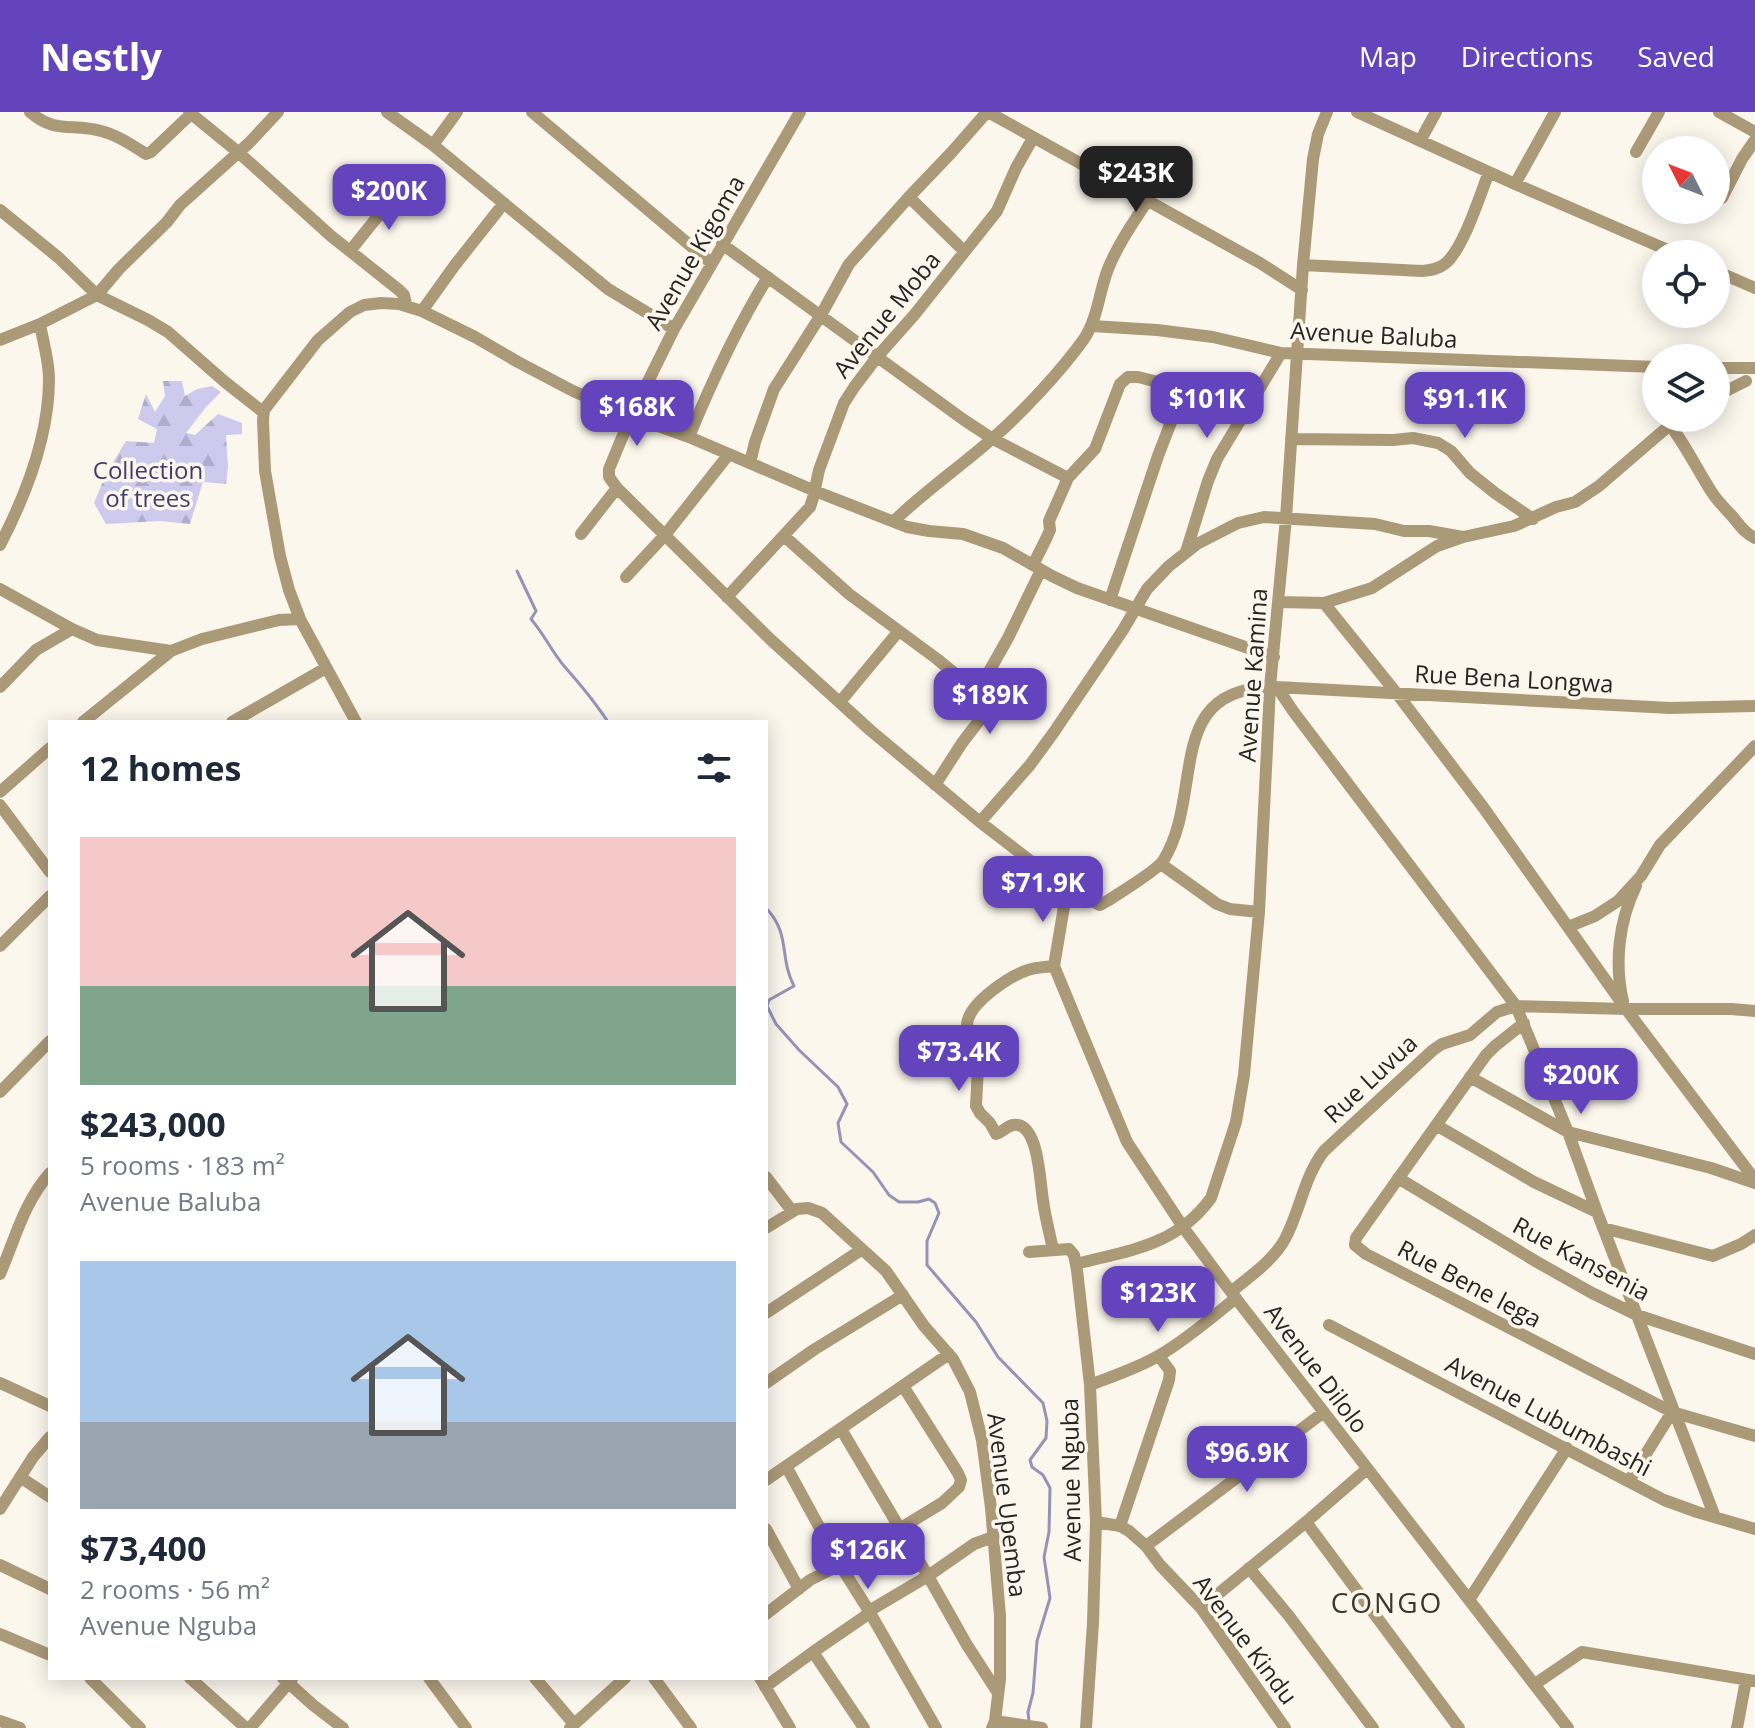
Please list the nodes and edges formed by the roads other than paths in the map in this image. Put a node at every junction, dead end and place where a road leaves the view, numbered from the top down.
1 (30, 112) edge
2 (278, 112) edge
3 (387, 112) edge
4 (457, 112) edge
5 (532, 112) edge
6 (800, 112) edge
7 (988, 112) edge
8 (1327, 112) edge
9 (1357, 112) edge
10 (1436, 112) edge
11 (1555, 112) edge
12 (1659, 112) edge
13 (1719, 112) edge
14 (190, 113) edge
15 (1755, 132) edge
16 (1033, 138) junction
17 (1755, 140) edge
18 (1420, 141) junction
19 (433, 145) junction
20 (238, 152) junction
21 (1636, 152) dead end
22 (1489, 172) junction
23 (1515, 184) junction
24 (1730, 184) edge
25 (399, 190) dead end
26 (909, 197) junction
27 (1148, 200) junction
28 (504, 203) junction
29 (0, 210) edge
30 (1645, 240) edge
31 (722, 244) junction
32 (350, 251) junction
33 (964, 251) junction
34 (711, 263) junction
35 (1303, 265) junction
36 (768, 277) junction
37 (1730, 277) edge
38 (1755, 288) edge
39 (1302, 290) junction
40 (97, 295) junction
41 (406, 304) junction
42 (422, 311) junction
43 (821, 315) junction
44 (40, 324) junction
45 (1092, 326) junction
46 (674, 329) junction
47 (0, 340) edge
48 (1298, 352) junction
49 (1281, 353) junction
50 (877, 357) junction
51 (1642, 367) edge
52 (1730, 368) edge
53 (1737, 368) junction
54 (1755, 368) edge
55 (1746, 381) junction
56 (1730, 389) edge
57 (1183, 391) junction
58 (1755, 394) edge
59 (263, 412) junction
60 (1245, 413) junction
61 (631, 416) junction
62 (1661, 432) edge
63 (1679, 432) edge
64 (689, 437) junction
65 (993, 439) junction
66 (1291, 439) junction
67 (729, 454) junction
68 (750, 463) junction
69 (1068, 478) junction
70 (617, 488) junction
71 (815, 491) junction
72 (1286, 518) junction
73 (1533, 519) junction
74 (894, 521) junction
75 (581, 534) dead end
76 (665, 535) junction
77 (784, 536) junction
78 (1463, 537) junction
79 (1753, 540) edge
80 (0, 545) edge
81 (1186, 552) junction
82 (1037, 567) junction
83 (626, 577) dead end
84 (0, 589) edge
85 (727, 597) junction
86 (1110, 600) junction
87 (1279, 602) junction
88 (1324, 603) junction
89 (1136, 608) junction
90 (300, 619) junction
91 (72, 629) junction
92 (898, 632) junction
93 (171, 651) junction
94 (1274, 657) junction
95 (326, 668) junction
96 (0, 687) edge
97 (1274, 687) junction
98 (978, 691) junction
99 (1398, 695) junction
100 (840, 702) junction
101 (1755, 706) edge
102 (85, 720) edge
103 (235, 720) edge
104 (355, 720) edge
105 (1755, 746) edge
106 (48, 750) edge
107 (935, 785) junction
108 (0, 792) edge
109 (2, 812) edge
110 (980, 822) junction
111 (45, 856) edge
112 (1161, 864) junction
113 (1641, 876) junction
114 (1067, 889) junction
115 (48, 898) edge
116 (1259, 912) junction
117 (1568, 927) junction
118 (0, 946) edge
119 (1054, 966) junction
120 (1516, 1006) junction
121 (1626, 1009) junction
122 (1755, 1011) edge
123 (1524, 1023) junction
124 (48, 1043) edge
125 (1470, 1077) junction
126 (0, 1092) edge
127 (1436, 1125) junction
128 (1568, 1132) junction
129 (48, 1176) edge
130 (1398, 1178) junction
131 (768, 1180) edge
132 (1755, 1182) edge
133 (792, 1211) junction
134 (1597, 1212) junction
135 (768, 1227) edge
136 (1183, 1227) junction
137 (1603, 1228) junction
138 (1755, 1235) edge
139 (861, 1250) junction
140 (1053, 1250) junction
141 (1029, 1252) dead end
142 (1076, 1264) junction
143 (0, 1274) edge
144 (903, 1295) junction
145 (1233, 1295) junction
146 (768, 1312) edge
147 (1637, 1315) junction
148 (1329, 1325) dead end
149 (949, 1354) junction
150 (1755, 1354) edge
151 (1159, 1356) junction
152 (768, 1382) edge
153 (0, 1383) edge
154 (1090, 1385) junction
155 (903, 1386) junction
156 (48, 1405) edge
157 (1324, 1412) junction
158 (1674, 1412) junction
159 (841, 1429) junction
160 (1755, 1436) edge
161 (48, 1440) edge
162 (1567, 1448) junction
163 (786, 1466) junction
164 (1367, 1469) junction
165 (20, 1477) junction
166 (768, 1479) edge
167 (1629, 1481) junction
168 (48, 1496) edge
169 (0, 1509) edge
170 (1715, 1517) junction
171 (1096, 1522) junction
172 (1306, 1522) junction
173 (1120, 1526) junction
174 (899, 1529) junction
175 (1755, 1529) edge
176 (768, 1533) edge
177 (993, 1537) junction
178 (1146, 1546) junction
179 (0, 1565) edge
180 (840, 1565) junction
181 (1249, 1568) junction
182 (928, 1576) junction
183 (48, 1588) edge
184 (799, 1589) junction
185 (1469, 1600) junction
186 (1201, 1608) junction
187 (869, 1611) junction
188 (768, 1612) edge
189 (0, 1634) edge
190 (813, 1652) junction
191 (48, 1654) edge
192 (768, 1679) edge
193 (92, 1680) edge
194 (192, 1680) edge
195 (288, 1680) edge
196 (430, 1680) edge
197 (537, 1680) edge
198 (623, 1680) edge
199 (655, 1680) edge
200 (1750, 1681) edge
201 (762, 1683) edge
202 (1535, 1684) junction
203 (998, 1693) junction
204 (0, 1721) edge
205 (993, 1724) edge
206 (572, 1726) edge
207 (1038, 1727) edge
208 (20, 1728) edge
209 (140, 1728) edge
210 (248, 1728) edge
211 (343, 1728) edge
212 (466, 1728) edge
213 (691, 1728) edge
214 (790, 1728) edge
215 (864, 1728) edge
216 (936, 1728) edge
217 (1085, 1728) edge
218 (1285, 1728) edge
219 (1373, 1728) edge
220 (1459, 1728) edge
221 (1568, 1728) edge
222 (1737, 1728) edge

1 - 14 street
2 - 20 street
3 - 19 street
4 - 19 street
5 - 34 street
6 - 31 street, Avenue Kigoma
7 - 16 street
7 - 26 street
8 - 35 street, Avenue Kamina
9 - 18 street
10 - 18 street
11 - 23 street
12 - 21 street
13 - 15 street
14 - 20 street
16 - 27 street
16 - 33 street, Avenue Moba
17 - 24 street
18 - 22 street
19 - 28 street
20 - 32 street
20 - 40 street
22 - 23 street
22 - 35 street
23 - 30 street
25 - 32 street
26 - 33 street
26 - 43 street
27 - 39 street
27 - 45 street
28 - 42 street
28 - 46 street
29 - 40 street
31 - 34 street, Avenue Kigoma
31 - 36 street
32 - 41 street
33 - 50 street, Avenue Moba
34 - 46 street, Avenue Kigoma
35 - 39 street, Avenue Kamina
36 - 43 street
36 - 64 street
37 - 38 street
39 - 48 street, Avenue Kamina
40 - 44 street
40 - 59 street
41 - 42 street
41 - 59 street
42 - 61 street
43 - 50 street
43 - 68 street
44 - 47 street
44 - 80 street
45 - 49 street, Avenue Baluba
45 - 65 street
46 - 61 street, Avenue Kigoma
48 - 49 street, Avenue Baluba
48 - 51 street, Avenue Baluba
48 - 66 street, Avenue Kamina
49 - 60 street
50 - 65 street
50 - 71 street, Avenue Moba
52 - 53 street
53 - 54 street
53 - 55 street
55 - 56 street
55 - 58 street
57 - 60 street
57 - 69 street
57 - 86 street
59 - 90 street
60 - 81 street
61 - 64 street
61 - 70 street, Avenue Kigoma
62 - 73 street
63 - 79 street
64 - 67 street
65 - 69 street
65 - 74 street
66 - 72 street, Avenue Kamina
66 - 73 street
67 - 68 street
67 - 76 street
68 - 71 street
69 - 82 street
70 - 75 street
70 - 76 street
71 - 74 street
71 - 77 street, Avenue Moba
72 - 78 street
72 - 81 street
72 - 87 street, Avenue Kamina
73 - 78 street
74 - 82 street
76 - 83 street
76 - 85 street
77 - 85 street, Avenue Moba
77 - 92 street
78 - 88 street
81 - 89 street
82 - 86 street
82 - 98 street
84 - 91 street
85 - 100 street
86 - 89 street
87 - 88 street
87 - 94 street, Avenue Kamina
88 - 99 street
89 - 94 street
89 - 110 street
90 - 93 street
90 - 95 street
91 - 93 street
91 - 96 street
92 - 98 street
92 - 100 street
93 - 102 street
94 - 97 street, Avenue Kamina
95 - 103 street
95 - 104 street
97 - 99 street, Rue Bena Longwa
97 - 112 street, Rue Bena Longwa
97 - 116 street, Avenue Kamina
97 - 120 street
98 - 107 street
99 - 101 street, Rue Bena Longwa
99 - 117 street
100 - 107 street
105 - 113 street
106 - 108 street
107 - 110 street
109 - 111 street
110 - 114 street
112 - 114 street
112 - 116 street
113 - 117 street
113 - 121 street
114 - 119 street
115 - 118 street
116 - 136 street, Avenue Kamina
117 - 121 street
119 - 136 street, Avenue Dilolo
119 - 140 street
120 - 121 street
120 - 123 street
120 - 145 street, Rue Luvua
121 - 122 street
121 - 132 street
123 - 125 street, Rue Bene lega
123 - 128 street
124 - 126 street
125 - 127 street, Rue Bene lega
125 - 128 street
127 - 130 street, Rue Bene lega
127 - 134 street
128 - 132 street
128 - 134 street
129 - 143 street
130 - 147 street, Rue Kansenia
130 - 158 street, Rue Bene lega
131 - 133 street
133 - 135 street
133 - 139 street, Avenue Upemba
134 - 137 street
136 - 142 street, Avenue Kamina
136 - 145 street, Avenue Dilolo
137 - 138 street
137 - 147 street
139 - 144 street, Avenue Upemba
139 - 146 street
140 - 141 street
140 - 142 street
142 - 154 street, Avenue Nguba
144 - 149 street, Avenue Upemba
144 - 152 street
145 - 151 street, Rue Luvua
145 - 157 street, Avenue Dilolo
147 - 150 street, Rue Kansenia
147 - 158 street
148 - 162 street, Avenue Lubumbashi
149 - 155 street
149 - 177 street, Avenue Upemba
151 - 154 street, Rue Luvua
151 - 173 street
153 - 156 street
154 - 171 street, Avenue Nguba
155 - 159 street
155 - 174 street
157 - 164 street, Avenue Dilolo
157 - 178 street
158 - 160 street, Rue Bene lega
158 - 167 street
158 - 170 street
159 - 163 street
159 - 174 street
161 - 165 street
162 - 167 street, Avenue Lubumbashi
162 - 185 street
163 - 166 street
163 - 180 street
164 - 172 street
164 - 185 street, Avenue Dilolo
165 - 168 street
165 - 169 street
167 - 170 street, Avenue Lubumbashi
170 - 175 street, Avenue Lubumbashi
171 - 173 street, Avenue Kindu
171 - 217 street, Avenue Nguba
172 - 181 street
172 - 220 street
173 - 178 street, Avenue Kindu
174 - 180 street
174 - 182 street
176 - 184 street
177 - 182 street
177 - 203 street, Avenue Upemba
178 - 186 street, Avenue Kindu
179 - 183 street
180 - 184 street
180 - 187 street
181 - 186 street
181 - 219 street
182 - 187 street
182 - 203 street
184 - 188 street
185 - 202 street, Avenue Dilolo
186 - 218 street, Avenue Kindu
187 - 190 street
187 - 216 street
189 - 191 street
190 - 192 street
190 - 215 street
193 - 209 street
194 - 210 street
195 - 210 street
195 - 211 street
196 - 212 street
197 - 206 street
198 - 206 street
199 - 213 street
200 - 202 street
200 - 222 street
201 - 214 street
202 - 221 street, Avenue Dilolo
203 - 205 street, Avenue Upemba
204 - 208 street
205 - 207 street

